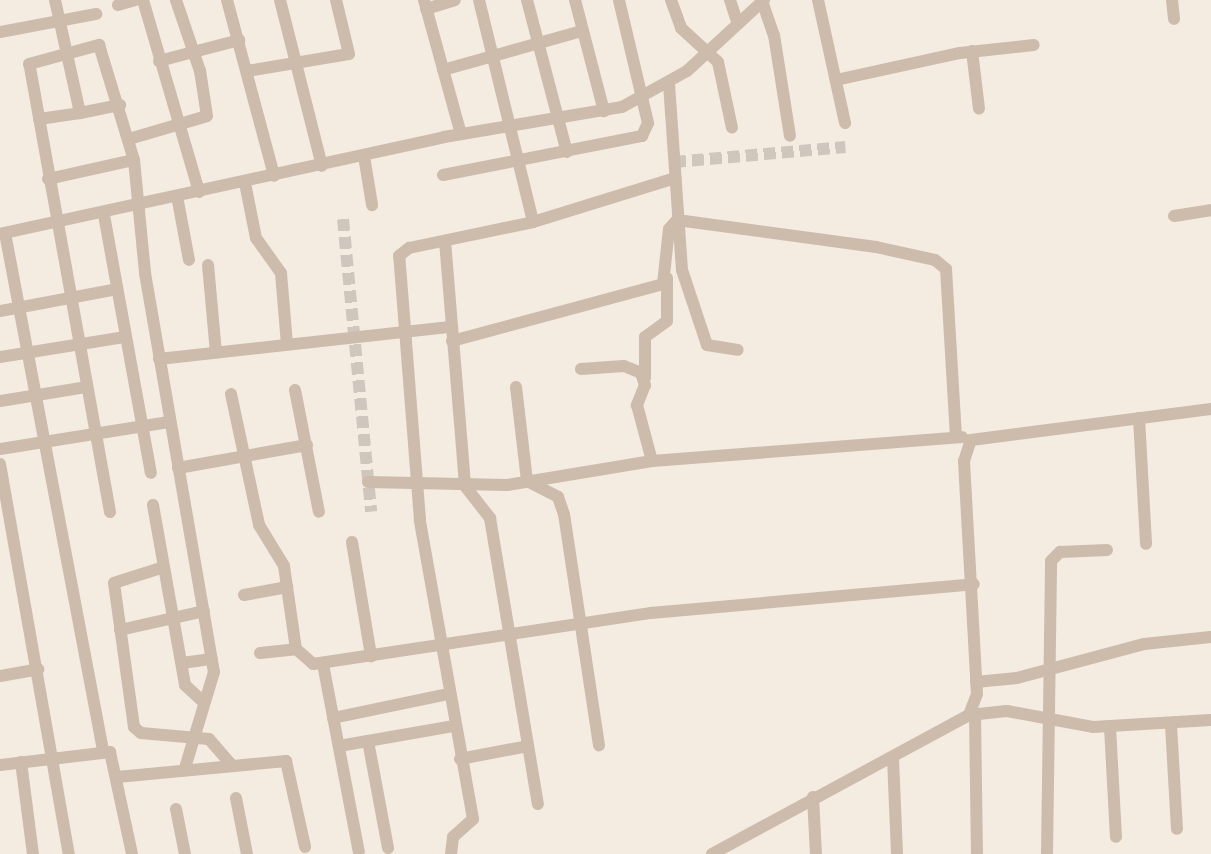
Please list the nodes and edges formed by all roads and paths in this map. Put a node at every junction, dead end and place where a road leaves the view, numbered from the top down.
1 (55, 0) edge
2 (135, 0) edge
3 (143, 0) edge
4 (176, 0) edge
5 (227, 0) edge
6 (281, 0) edge
7 (336, 0) edge
8 (455, 0) edge
9 (479, 0) edge
10 (527, 0) edge
11 (575, 0) edge
12 (619, 0) edge
13 (671, 0) edge
14 (730, 0) edge
15 (818, 0) edge
16 (1172, 0) edge
17 (763, 1) edge
18 (425, 4) edge
19 (118, 5) dead end
20 (96, 14) dead end
21 (1174, 19) dead end
22 (60, 21) junction
23 (737, 21) junction
24 (582, 31) junction
25 (0, 32) edge
26 (239, 40) junction
27 (538, 44) junction
28 (1034, 45) dead end
29 (708, 51) junction
30 (972, 51) junction
31 (192, 52) junction
32 (66, 53) junction
33 (494, 56) junction
34 (159, 61) junction
35 (296, 63) junction
36 (443, 70) junction
37 (247, 71) junction
38 (836, 80) junction
39 (669, 84) junction
40 (643, 100) junction
41 (120, 105) junction
42 (979, 109) dead end
43 (604, 111) junction
44 (80, 113) junction
45 (39, 120) junction
46 (558, 120) junction
47 (845, 122) dead end
48 (513, 124) junction
49 (182, 125) junction
50 (732, 128) dead end
51 (461, 134) junction
52 (790, 136) dead end
53 (129, 139) junction
54 (567, 152) junction
55 (364, 156) junction
56 (134, 160) junction
57 (521, 160) junction
58 (321, 166) junction
59 (274, 176) junction
60 (443, 176) dead end
61 (675, 178) junction
62 (48, 179) junction
63 (245, 183) junction
64 (199, 192) junction
65 (177, 196) junction
66 (372, 205) dead end
67 (137, 207) junction
68 (1211, 210) edge
69 (104, 215) junction
70 (1174, 216) dead end
71 (677, 220) junction
72 (533, 222) junction
73 (55, 225) junction
74 (3, 233) edge
75 (445, 241) junction
76 (189, 260) dead end
77 (208, 265) dead end
78 (667, 278) junction
79 (117, 289) junction
80 (70, 298) junction
81 (20, 307) junction
82 (0, 311) edge
83 (450, 327) junction
84 (401, 333) junction
85 (125, 337) junction
86 (452, 341) junction
87 (79, 344) junction
88 (287, 345) junction
89 (738, 350) dead end
90 (30, 352) junction
91 (216, 353) junction
92 (0, 357) edge
93 (159, 359) junction
94 (581, 369) dead end
95 (645, 378) junction
96 (86, 387) junction
97 (516, 387) dead end
98 (295, 390) dead end
99 (231, 394) dead end
100 (38, 395) junction
101 (0, 401) edge
102 (1211, 409) edge
103 (1139, 418) junction
104 (169, 422) junction
105 (143, 426) junction
106 (96, 433) junction
107 (956, 435) junction
108 (971, 440) junction
109 (47, 442) junction
110 (307, 445) junction
111 (0, 449) edge
112 (245, 459) junction
113 (652, 461) junction
114 (0, 464) edge
115 (178, 468) junction
116 (151, 473) dead end
117 (415, 479) junction
118 (527, 481) junction
119 (368, 482) dead end
120 (465, 486) junction
121 (153, 505) dead end
122 (110, 512) dead end
123 (319, 512) dead end
124 (352, 542) dead end
125 (1146, 544) dead end
126 (1107, 550) dead end
127 (164, 567) junction
128 (974, 584) junction
129 (287, 587) junction
130 (244, 595) dead end
131 (204, 611) junction
132 (173, 616) junction
133 (580, 623) junction
134 (120, 630) junction
135 (509, 634) junction
136 (1211, 637) edge
137 (440, 644) junction
138 (296, 649) junction
139 (260, 653) dead end
140 (371, 656) junction
141 (212, 659) junction
142 (182, 663) junction
143 (323, 664) junction
144 (38, 669) junction
145 (1047, 670) junction
146 (0, 676) edge
147 (976, 682) junction
148 (448, 694) junction
149 (202, 701) junction
150 (972, 714) junction
151 (333, 718) junction
152 (1046, 718) junction
153 (1211, 720) edge
154 (1171, 725) junction
155 (454, 726) junction
156 (1110, 727) junction
157 (193, 735) junction
158 (368, 741) junction
159 (598, 745) dead end
160 (339, 746) junction
161 (528, 746) junction
162 (103, 750) junction
163 (51, 757) junction
164 (892, 758) junction
165 (460, 760) junction
166 (21, 762) junction
167 (0, 765) edge
168 (232, 765) junction
169 (185, 768) junction
170 (117, 777) junction
171 (813, 797) junction
172 (236, 798) dead end
173 (538, 804) dead end
174 (176, 809) dead end
175 (1177, 829) dead end
176 (1116, 837) dead end
177 (306, 847) dead end
178 (388, 848) dead end
179 (359, 852) dead end
180 (33, 854) edge
181 (69, 854) edge
182 (132, 854) edge
183 (185, 854) edge
184 (247, 854) edge
185 (451, 854) edge
186 (712, 854) edge
187 (816, 854) edge
188 (897, 854) edge
189 (977, 854) edge
190 (1047, 854) edge

1 - 22 street
2 - 19 street
3 - 34 street
4 - 31 street
5 - 26 street
6 - 35 street
7 - 35 street
8 - 18 street
9 - 33 street
10 - 27 street
11 - 24 street
12 - 40 street
13 - 29 street
14 - 23 street
15 - 38 street
16 - 21 street
17 - 23 street
17 - 52 street
18 - 36 street
20 - 22 street
22 - 25 street
22 - 32 street
23 - 29 street
24 - 27 street
24 - 43 street
26 - 31 street
26 - 37 street
27 - 33 street
27 - 46 street
28 - 30 street
29 - 39 street
29 - 50 street
30 - 38 street
30 - 42 street
31 - 34 street
31 - 49 street
32 - 41 street
32 - 44 street
32 - 45 street
33 - 36 street
33 - 48 street
34 - 49 street
35 - 37 street
35 - 58 street
36 - 51 street
37 - 59 street
38 - 47 street
39 - 40 street
39 - 61 street
40 - 43 street
40 - 54 street
41 - 44 street
41 - 53 street
43 - 46 street
44 - 45 street
45 - 62 street
46 - 48 street
46 - 54 street
48 - 51 street
48 - 57 street
49 - 53 street
49 - 64 street
51 - 55 street
53 - 56 street
54 - 57 street
55 - 58 street
55 - 66 street
56 - 62 street
56 - 67 street
57 - 60 street
57 - 72 street
58 - 59 street
59 - 63 street
61 - 71 street
61 - 72 street
62 - 73 street
63 - 64 street
63 - 88 street
64 - 65 street
65 - 67 street
65 - 76 street
67 - 69 street
67 - 93 street
68 - 70 street
69 - 73 street
69 - 79 street
71 - 78 street
71 - 89 street
71 - 107 street
72 - 75 street
73 - 74 street
73 - 80 street
74 - 81 street
75 - 83 street
75 - 84 street
77 - 91 street
78 - 86 street
78 - 95 street
79 - 80 street
79 - 85 street
80 - 81 street
80 - 87 street
81 - 82 street
81 - 90 street
83 - 84 street
83 - 86 street
84 - 88 street
84 - 117 street
85 - 87 street
85 - 105 street
86 - 120 street
87 - 90 street
87 - 96 street
88 - 91 street
90 - 92 street
90 - 100 street
91 - 93 street
93 - 104 street
94 - 95 street
95 - 113 street
96 - 100 street
96 - 106 street
97 - 118 street
98 - 110 street
99 - 112 street
100 - 101 street
100 - 109 street
102 - 103 street
103 - 108 street
103 - 125 street
104 - 105 street
104 - 115 street
105 - 106 street
105 - 116 street
106 - 109 street
106 - 122 street
107 - 108 street
107 - 113 street
108 - 128 street
109 - 111 street
109 - 162 street
110 - 112 street
110 - 123 street
112 - 115 street
112 - 129 street
113 - 118 street
114 - 144 street
115 - 131 street
117 - 119 street
117 - 120 street
117 - 137 street
118 - 120 street
118 - 133 street
120 - 135 street
121 - 127 street
124 - 140 street
126 - 145 street
127 - 132 street
127 - 134 street
128 - 133 street
128 - 147 street
129 - 130 street
129 - 138 street
131 - 132 street
131 - 141 street
132 - 134 street
132 - 142 street
133 - 135 street
133 - 159 street
134 - 157 street
135 - 137 street
135 - 161 street
136 - 145 street
137 - 140 street
137 - 148 street
138 - 139 street
138 - 143 street
140 - 143 street
141 - 142 street
141 - 149 street
142 - 149 street
143 - 151 street
144 - 146 street
144 - 163 street
145 - 147 street
145 - 152 street
147 - 150 street
148 - 151 street
148 - 155 street
149 - 157 street
150 - 152 street
150 - 164 street
150 - 189 street
151 - 160 street
152 - 156 street
152 - 190 street
153 - 154 street
154 - 156 street
154 - 175 street
155 - 158 street
155 - 165 street
156 - 176 street
157 - 168 street
157 - 169 street
158 - 160 street
158 - 178 street
160 - 179 street
161 - 165 street
161 - 173 street
162 - 163 street
162 - 170 street
163 - 166 street
163 - 181 street
164 - 171 street
164 - 188 street
165 - 185 street
166 - 167 street
166 - 180 street
168 - 169 street
168 - 177 street
169 - 170 street
170 - 182 street
171 - 186 street
171 - 187 street
172 - 184 street
174 - 183 street

